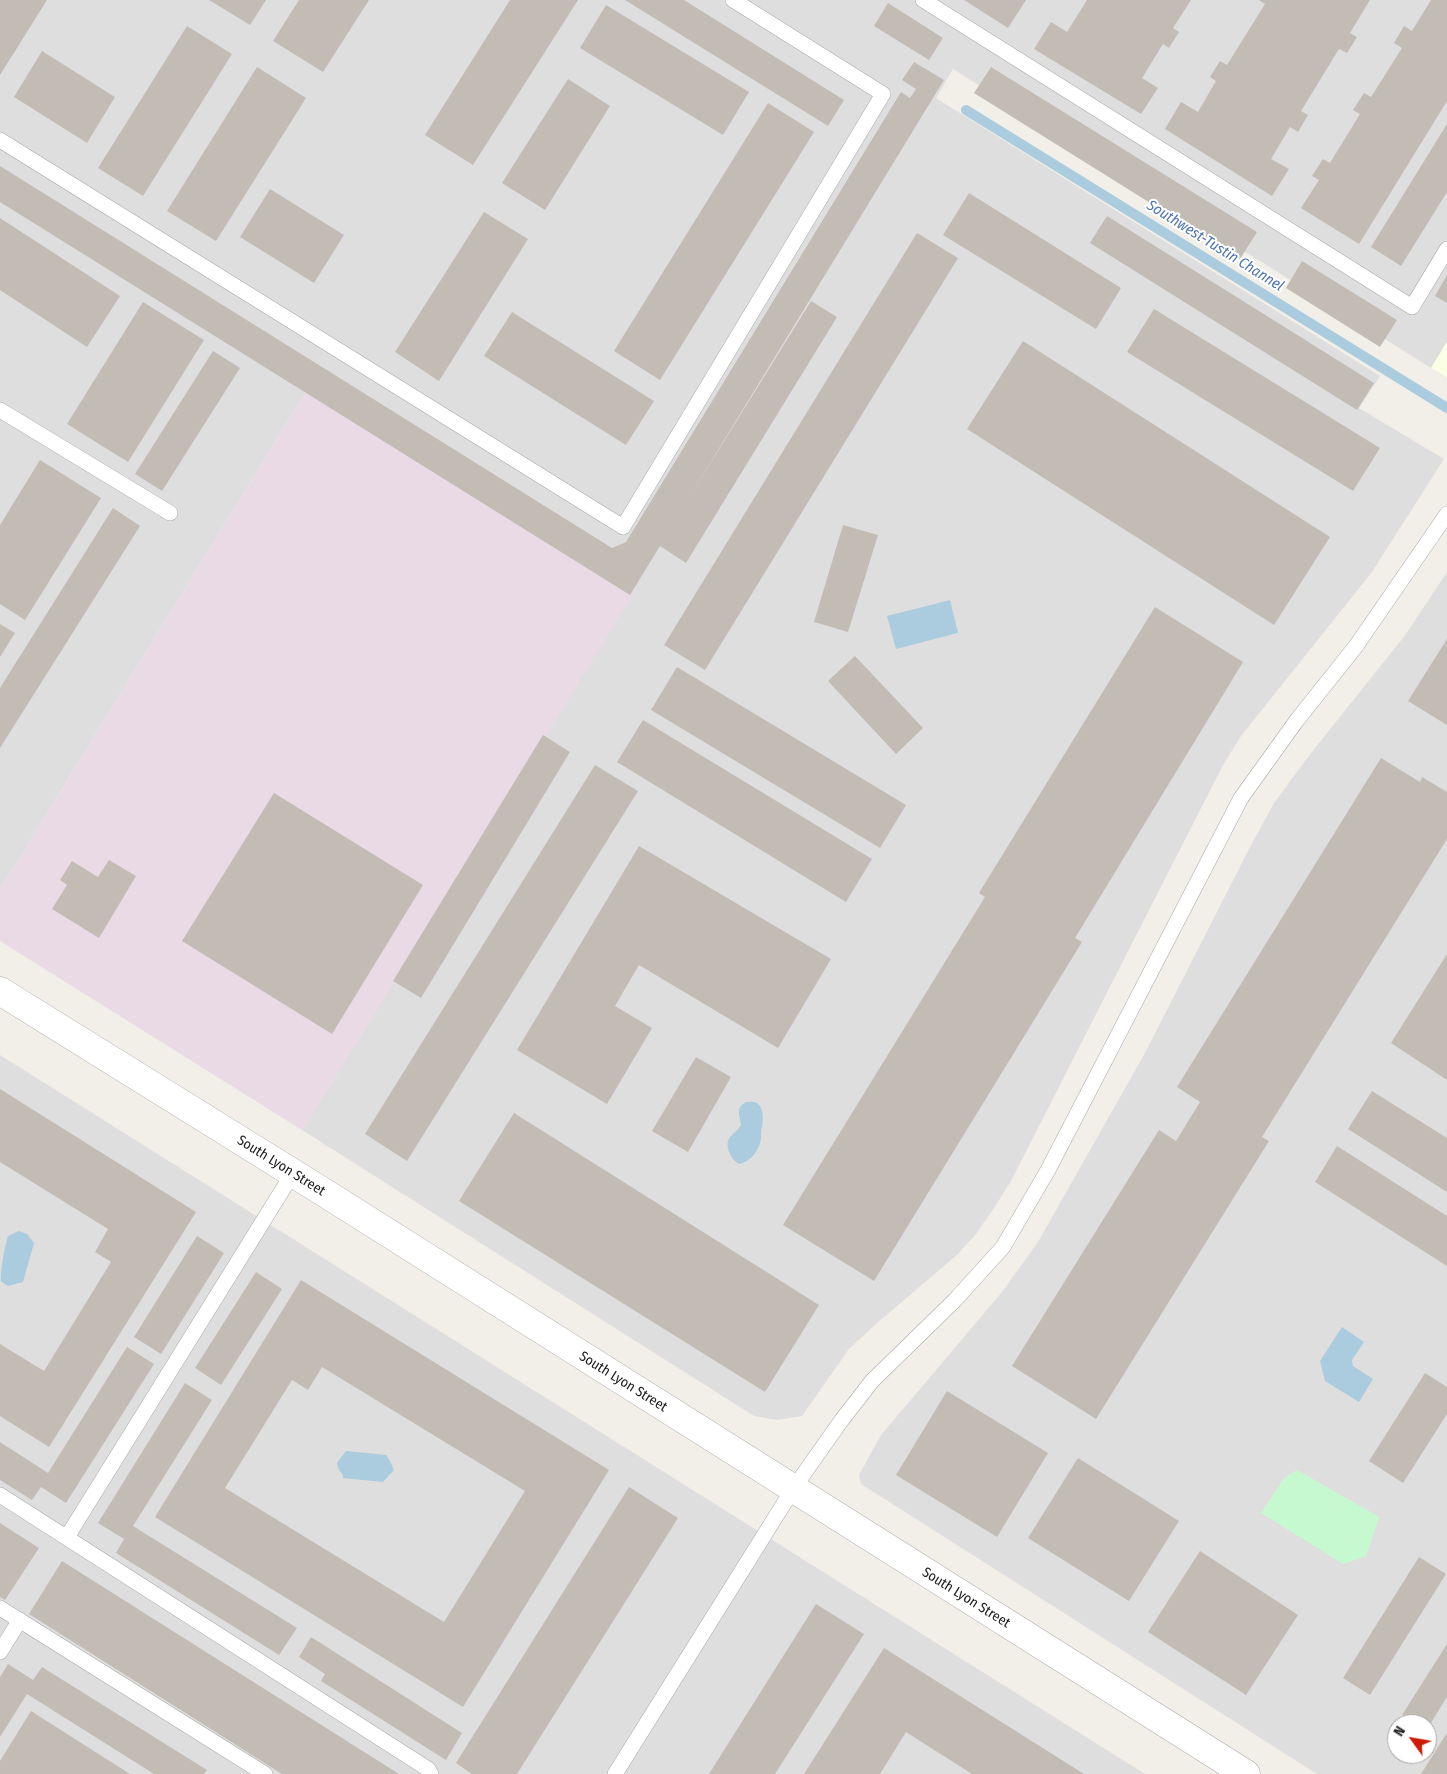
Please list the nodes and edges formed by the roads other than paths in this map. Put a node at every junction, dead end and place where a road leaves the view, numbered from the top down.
1 (733, 0) edge
2 (923, 0) edge
3 (0, 140) edge
4 (1447, 249) edge
5 (0, 410) edge
6 (170, 513) dead end
7 (1447, 514) edge
8 (0, 991) edge
9 (293, 1173) junction
10 (793, 1489) junction
11 (0, 1495) edge
12 (67, 1537) junction
13 (0, 1608) edge
14 (20, 1620) junction
15 (0, 1652) edge
16 (1232, 1770) edge
17 (265, 1774) edge
18 (431, 1774) edge
19 (615, 1774) edge

1 - 3 lane
2 - 4 lane
5 - 6 lane
7 - 10 lane
8 - 9 street, South Lyon Street
9 - 10 street, South Lyon Street
9 - 12 lane
10 - 16 street, South Lyon Street
10 - 19 lane
11 - 12 lane
12 - 18 lane
13 - 14 lane
14 - 15 lane
14 - 17 lane

